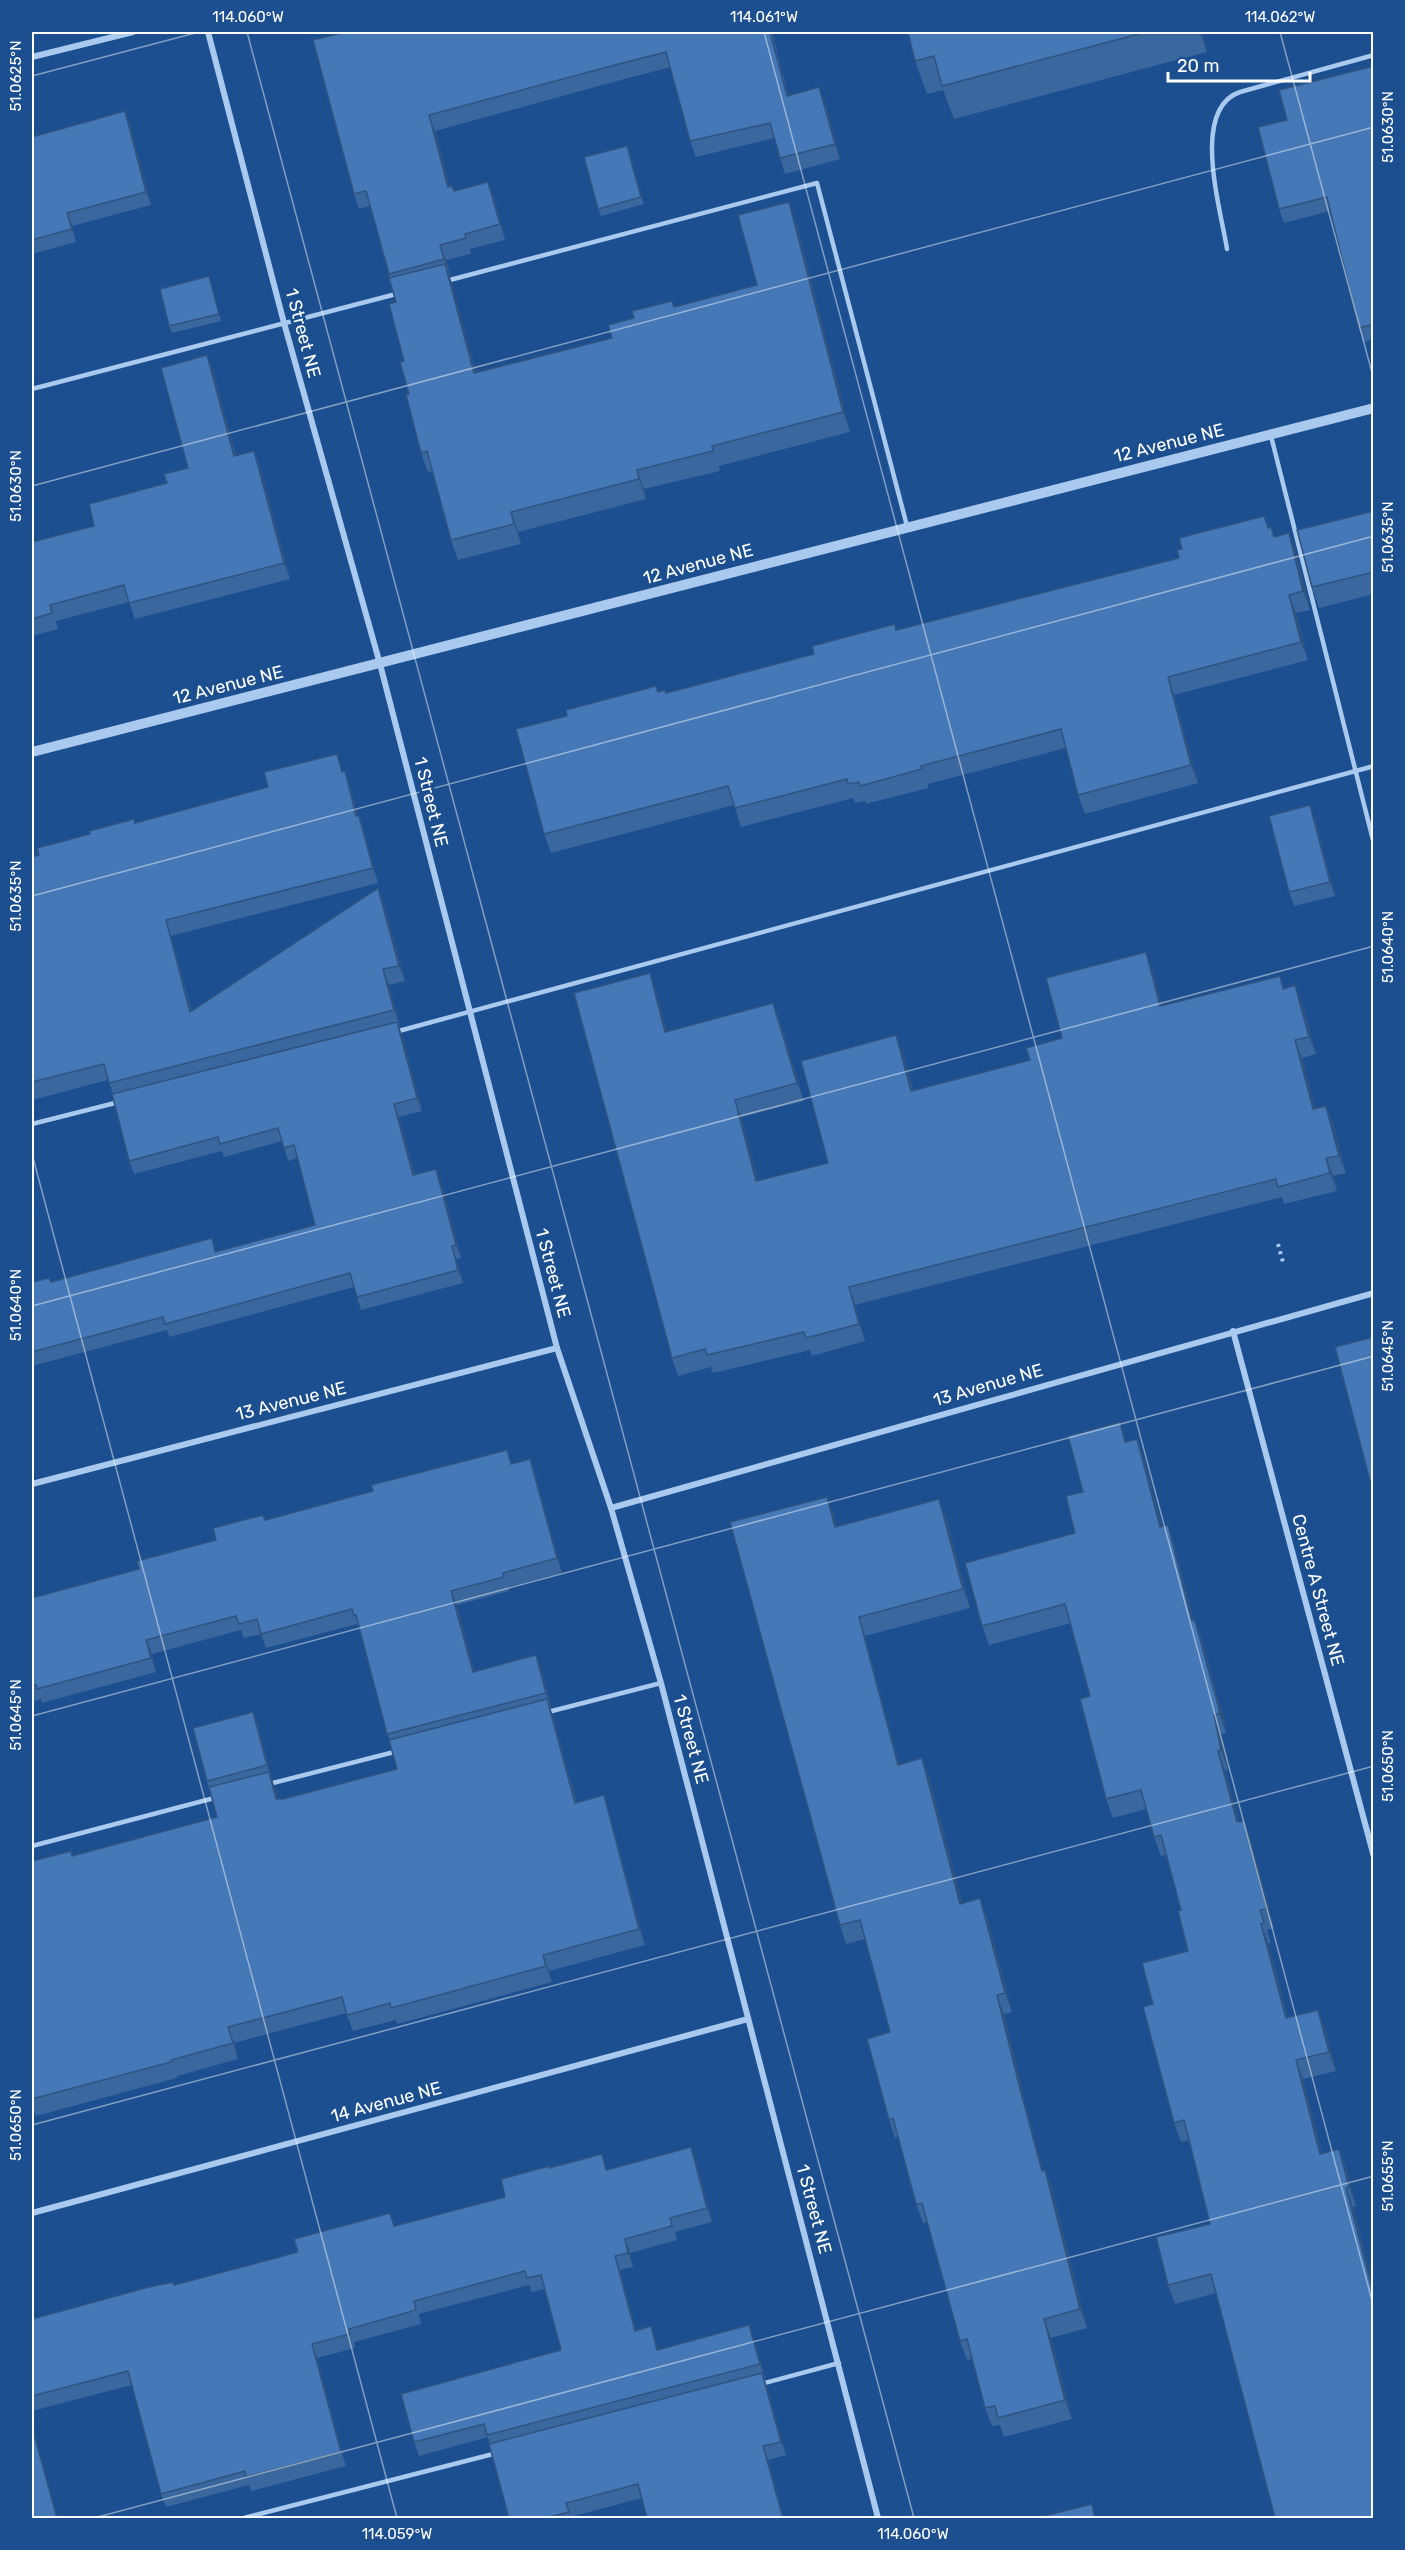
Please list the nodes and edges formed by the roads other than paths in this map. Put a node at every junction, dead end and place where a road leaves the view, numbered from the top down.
1 (133, 32) edge
2 (208, 32) edge
3 (1374, 55) edge
4 (32, 57) edge
5 (1227, 249) dead end
6 (436, 283) edge
7 (402, 292) edge
8 (284, 322) junction
9 (32, 389) edge
10 (1374, 408) edge
11 (1270, 434) junction
12 (907, 526) junction
13 (380, 664) junction
14 (32, 752) edge
15 (1374, 766) edge
16 (1354, 771) junction
17 (1374, 844) edge
18 (470, 1012) junction
19 (391, 1033) edge
20 (124, 1100) edge
21 (32, 1124) edge
22 (1374, 1293) edge
23 (1233, 1331) junction
24 (557, 1348) junction
25 (32, 1484) edge
26 (611, 1508) junction
27 (661, 1683) junction
28 (542, 1714) edge
29 (402, 1750) edge
30 (263, 1786) edge
31 (228, 1795) edge
32 (32, 1846) edge
33 (1374, 1857) edge
34 (748, 2019) junction
35 (32, 2213) edge
36 (839, 2363) junction
37 (758, 2385) edge
38 (507, 2450) edge
39 (244, 2518) edge
40 (878, 2518) edge

1 - 4 street
2 - 8 street, 1 Street NE
3 - 5 lane
6 - 12 lane
7 - 8 lane
8 - 9 lane
8 - 13 street, 1 Street NE
10 - 11 street, 12 Avenue NE
11 - 12 street, 12 Avenue NE
11 - 16 lane
12 - 13 street, 12 Avenue NE
13 - 14 street, 12 Avenue NE
13 - 18 street, 1 Street NE
15 - 16 lane
16 - 17 lane
16 - 18 lane
18 - 19 lane
18 - 24 street, 1 Street NE
20 - 21 lane
22 - 23 street, 13 Avenue NE
23 - 26 street, 13 Avenue NE
23 - 33 street, Centre A Street NE
24 - 25 street, 13 Avenue NE
24 - 26 street, 1 Street NE
26 - 27 street, 1 Street NE
27 - 28 lane
27 - 34 street, 1 Street NE
29 - 30 lane
31 - 32 lane
34 - 35 street, 14 Avenue NE
34 - 36 street, 1 Street NE
36 - 37 lane
36 - 40 street, 1 Street NE
38 - 39 lane

